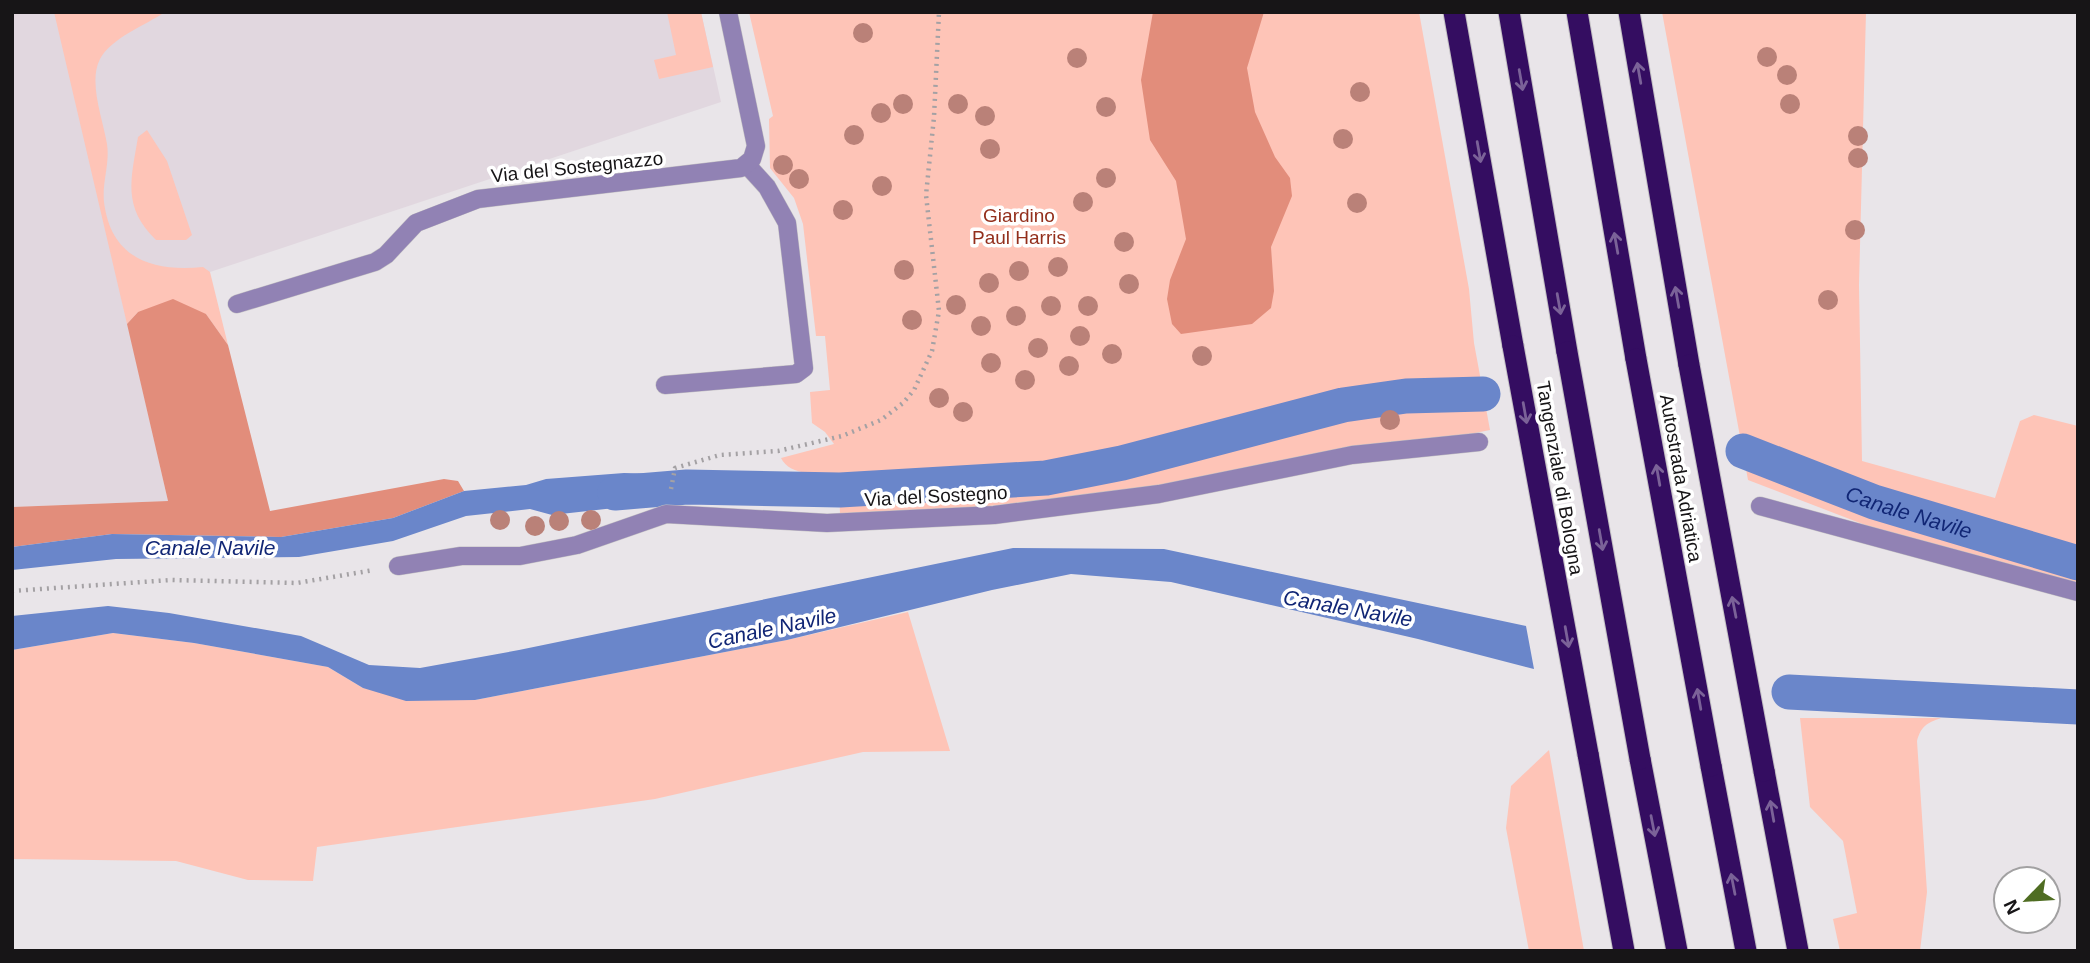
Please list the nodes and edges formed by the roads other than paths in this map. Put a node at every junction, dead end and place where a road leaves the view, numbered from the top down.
1 (728, 12) edge
2 (1454, 12) edge
3 (1509, 12) edge
4 (1577, 12) edge
5 (1629, 12) edge
6 (747, 165) junction
7 (236, 304) dead end
8 (665, 385) dead end
9 (1479, 442) dead end
10 (1760, 506) dead end
11 (398, 566) road end
12 (2078, 592) edge
13 (1589, 760) junction
14 (1614, 951) edge
15 (1624, 951) edge
16 (1678, 951) edge
17 (1746, 951) edge
18 (1800, 951) edge

1 - 6 street
2 -> 13 highway, Tangenziale di Bologna, bridge
3 -> 16 highway, bridge
17 -> 4 highway, Autostrada Adriatica, bridge
18 -> 5 highway, bridge
6 - 7 street, Via del Sostegnazzo
6 - 8 street
9 - 11 street, Via del Sostegno
10 - 12 street
13 - 14 highway
13 - 15 highway, Tangenziale di Bologna

